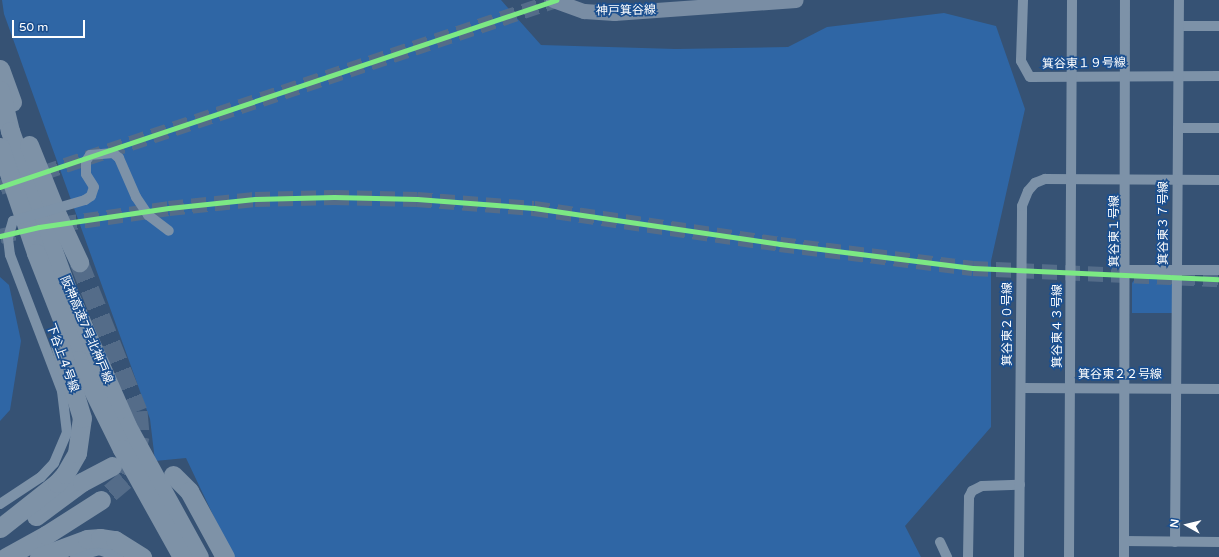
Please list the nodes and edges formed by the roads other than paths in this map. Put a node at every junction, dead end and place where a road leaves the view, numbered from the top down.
1 (553, 0) edge
2 (790, 0) edge
3 (796, 0) edge
4 (1023, 0) edge
5 (1072, 0) edge
6 (1126, 0) edge
7 (1179, 0) edge
8 (733, 2) edge
9 (1179, 26) junction
10 (1219, 26) edge
11 (0, 69) edge
12 (1125, 76) junction
13 (1178, 76) junction
14 (1219, 76) edge
15 (1072, 77) junction
16 (0, 90) edge
17 (1178, 128) junction
18 (1219, 128) edge
19 (0, 147) edge
20 (0, 153) edge
21 (1071, 179) junction
22 (1125, 179) junction
23 (1178, 180) junction
24 (1219, 180) edge
25 (169, 231) dead end
26 (79, 262) tunnel mouth
27 (1125, 270) junction
28 (1177, 270) junction
29 (1219, 270) edge
30 (1021, 388) junction
31 (1070, 388) junction
32 (1125, 389) junction
33 (1176, 389) junction
34 (1219, 389) edge
35 (112, 466) dead end
36 (173, 475) dead end
37 (1020, 485) junction
38 (101, 500) tunnel mouth
39 (0, 504) edge
40 (0, 528) edge
41 (0, 540) edge
42 (1124, 541) junction
43 (940, 542) dead end
44 (1175, 542) junction
45 (1219, 542) edge
46 (6, 557) edge
47 (39, 557) edge
48 (75, 557) edge
49 (119, 557) edge
50 (142, 557) edge
51 (182, 557) edge
52 (199, 557) edge
53 (225, 557) edge
54 (947, 557) edge
55 (968, 557) edge
56 (1019, 557) edge
57 (1069, 557) edge
58 (1124, 557) edge

1 - 8 street, 神戸箕谷線
2 - 3 street, 神戸箕谷線
2 - 8 street, 神戸箕谷線
4 - 15 street, 箕谷東１９号線
5 - 15 street, 箕谷東４３号線
6 - 12 street, 箕谷東１号線
7 - 9 street, 箕谷東３７号線
9 - 10 street
9 - 13 street, 箕谷東３７号線
11 - 26 highway
12 - 13 street, 箕谷東１９号線
12 - 15 street, 箕谷東１９号線
12 - 22 street, 箕谷東１号線
13 - 14 street, 箕谷東１９号線
13 - 17 street, 箕谷東３７号線
15 - 21 street, 箕谷東４３号線
16 - 52 highway, 阪神高速7号北神戸線
17 - 18 street
17 - 23 street, 箕谷東３７号線
19 - 51 highway, 阪神高速7号北神戸線
20 - 40 highway
21 - 22 street, 箕谷東２０号線
21 - 30 street, 箕谷東２０号線
21 - 31 street, 箕谷東４３号線
22 - 23 street, 箕谷東２０号線
22 - 27 street, 箕谷東１号線
23 - 24 street, 箕谷東２０号線
23 - 28 street, 箕谷東３７号線
25 - 39 street, 下谷上４号線, bridge
27 - 28 street
27 - 32 street, 箕谷東１号線
28 - 29 street
28 - 33 street, 箕谷東３７号線
30 - 31 street, 箕谷東２２号線
30 - 37 street, 箕谷東２０号線
31 - 32 street, 箕谷東２２号線
31 - 57 street, 箕谷東４３号線
32 - 33 street, 箕谷東２２号線
32 - 42 street, 箕谷東１号線
33 - 34 street, 箕谷東２２号線
33 - 44 street, 箕谷東３７号線
35 - 41 highway
36 - 53 highway
37 - 55 street
37 - 56 street, 箕谷東２０号線
38 - 46 highway
42 - 44 street
42 - 58 street, 箕谷東１号線
43 - 54 street
44 - 45 street
47 - 50 highway
48 - 49 street

